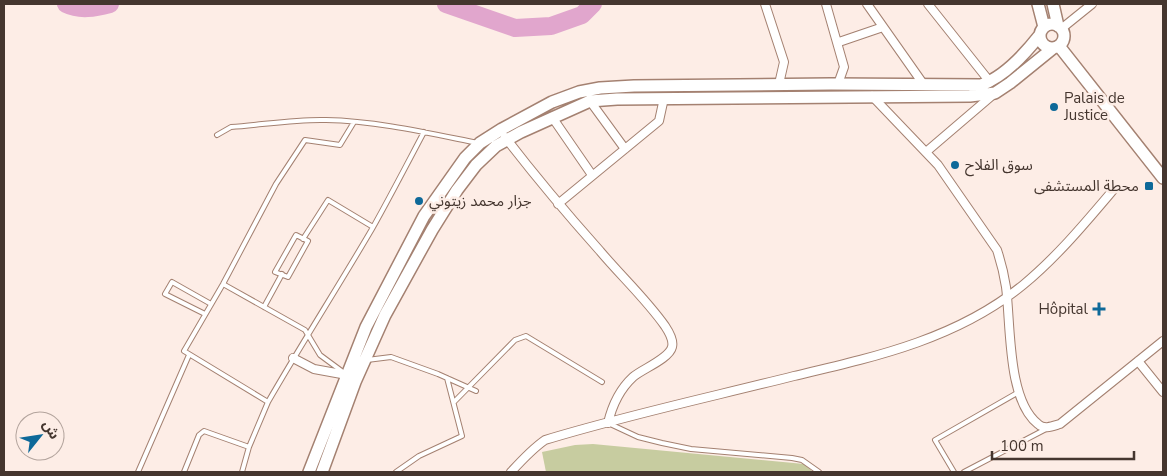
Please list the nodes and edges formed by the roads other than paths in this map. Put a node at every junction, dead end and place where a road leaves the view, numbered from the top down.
1 (765, 4) edge
2 (826, 4) edge
3 (868, 4) edge
4 (928, 4) edge
5 (1038, 4) edge
6 (1053, 4) edge
7 (1092, 4) edge
8 (883, 26) junction
9 (1060, 27) junction
10 (1042, 31) junction
11 (838, 42) junction
12 (1056, 48) junction
13 (990, 82) junction
14 (779, 84) junction
15 (838, 84) junction
16 (924, 84) junction
17 (995, 93) junction
18 (872, 96) junction
19 (664, 98) junction
20 (590, 101) junction
21 (552, 117) junction
22 (354, 122) junction
23 (499, 130) junction
24 (424, 132) junction
25 (217, 135) dead end
26 (507, 140) junction
27 (480, 143) junction
28 (625, 149) junction
29 (926, 152) junction
30 (592, 175) junction
31 (1163, 178) edge
32 (1114, 189) dead end
33 (558, 204) junction
34 (372, 227) junction
35 (303, 239) junction
36 (282, 274) junction
37 (223, 284) junction
38 (1007, 296) junction
39 (211, 304) junction
40 (264, 307) junction
41 (205, 314) junction
42 (307, 333) junction
43 (1163, 341) edge
44 (189, 355) junction
45 (293, 358) junction
46 (365, 360) junction
47 (1138, 361) junction
48 (352, 377) junction
49 (447, 378) junction
50 (602, 382) dead end
51 (468, 388) junction
52 (476, 391) dead end
53 (1163, 392) edge
54 (1018, 393) junction
55 (268, 402) junction
56 (454, 402) junction
57 (608, 423) junction
58 (1047, 428) junction
59 (249, 447) junction
60 (138, 472) edge
61 (184, 472) edge
62 (242, 472) edge
63 (309, 472) edge
64 (322, 472) edge
65 (396, 472) edge
66 (511, 472) edge
67 (819, 472) edge
68 (954, 472) edge
69 (964, 472) edge

1 - 14 street
2 - 11 street
3 - 8 street
4 - 13 street
5 - 10 street
6 - 9 street
7 - 9 street
8 - 11 street
8 - 16 street
9 - 10 street
9 - 12 street
10 - 12 street
10 - 13 street
11 - 15 street
12 - 17 street
12 - 31 street
13 - 16 street
14 - 15 street
14 - 23 street
15 - 16 street
17 - 18 street
17 - 29 street
18 - 19 street
18 - 29 street
19 - 20 street
19 - 28 street
20 - 21 street
20 - 28 street
21 - 26 street
21 - 30 street
22 - 24 lane
22 - 25 lane
22 - 37 lane
23 - 26 street
23 - 27 street
24 - 27 lane
24 - 34 lane
26 - 33 street
26 - 46 street
27 - 48 street
28 - 30 street
29 - 38 street
30 - 33 street
32 - 38 street
33 - 57 street
34 - 35 lane
34 - 42 lane
35 - 36 lane
35 - 36 lane
36 - 40 lane
37 - 39 lane
37 - 40 lane
38 - 54 street
38 - 57 street
39 - 41 lane
39 - 41 lane
40 - 42 lane
41 - 44 lane
42 - 45 lane
42 - 48 lane
43 - 47 street
44 - 55 lane
44 - 60 lane
45 - 48 street
45 - 55 lane
46 - 48 street
46 - 49 lane
47 - 53 street
47 - 58 street
48 - 63 street
48 - 64 street
49 - 51 lane
49 - 56 lane
50 - 51 lane
51 - 52 lane
51 - 56 lane
54 - 58 street
54 - 68 lane
55 - 59 lane
56 - 65 lane
57 - 66 street
57 - 67 lane
58 - 69 lane
59 - 61 lane
59 - 62 lane

